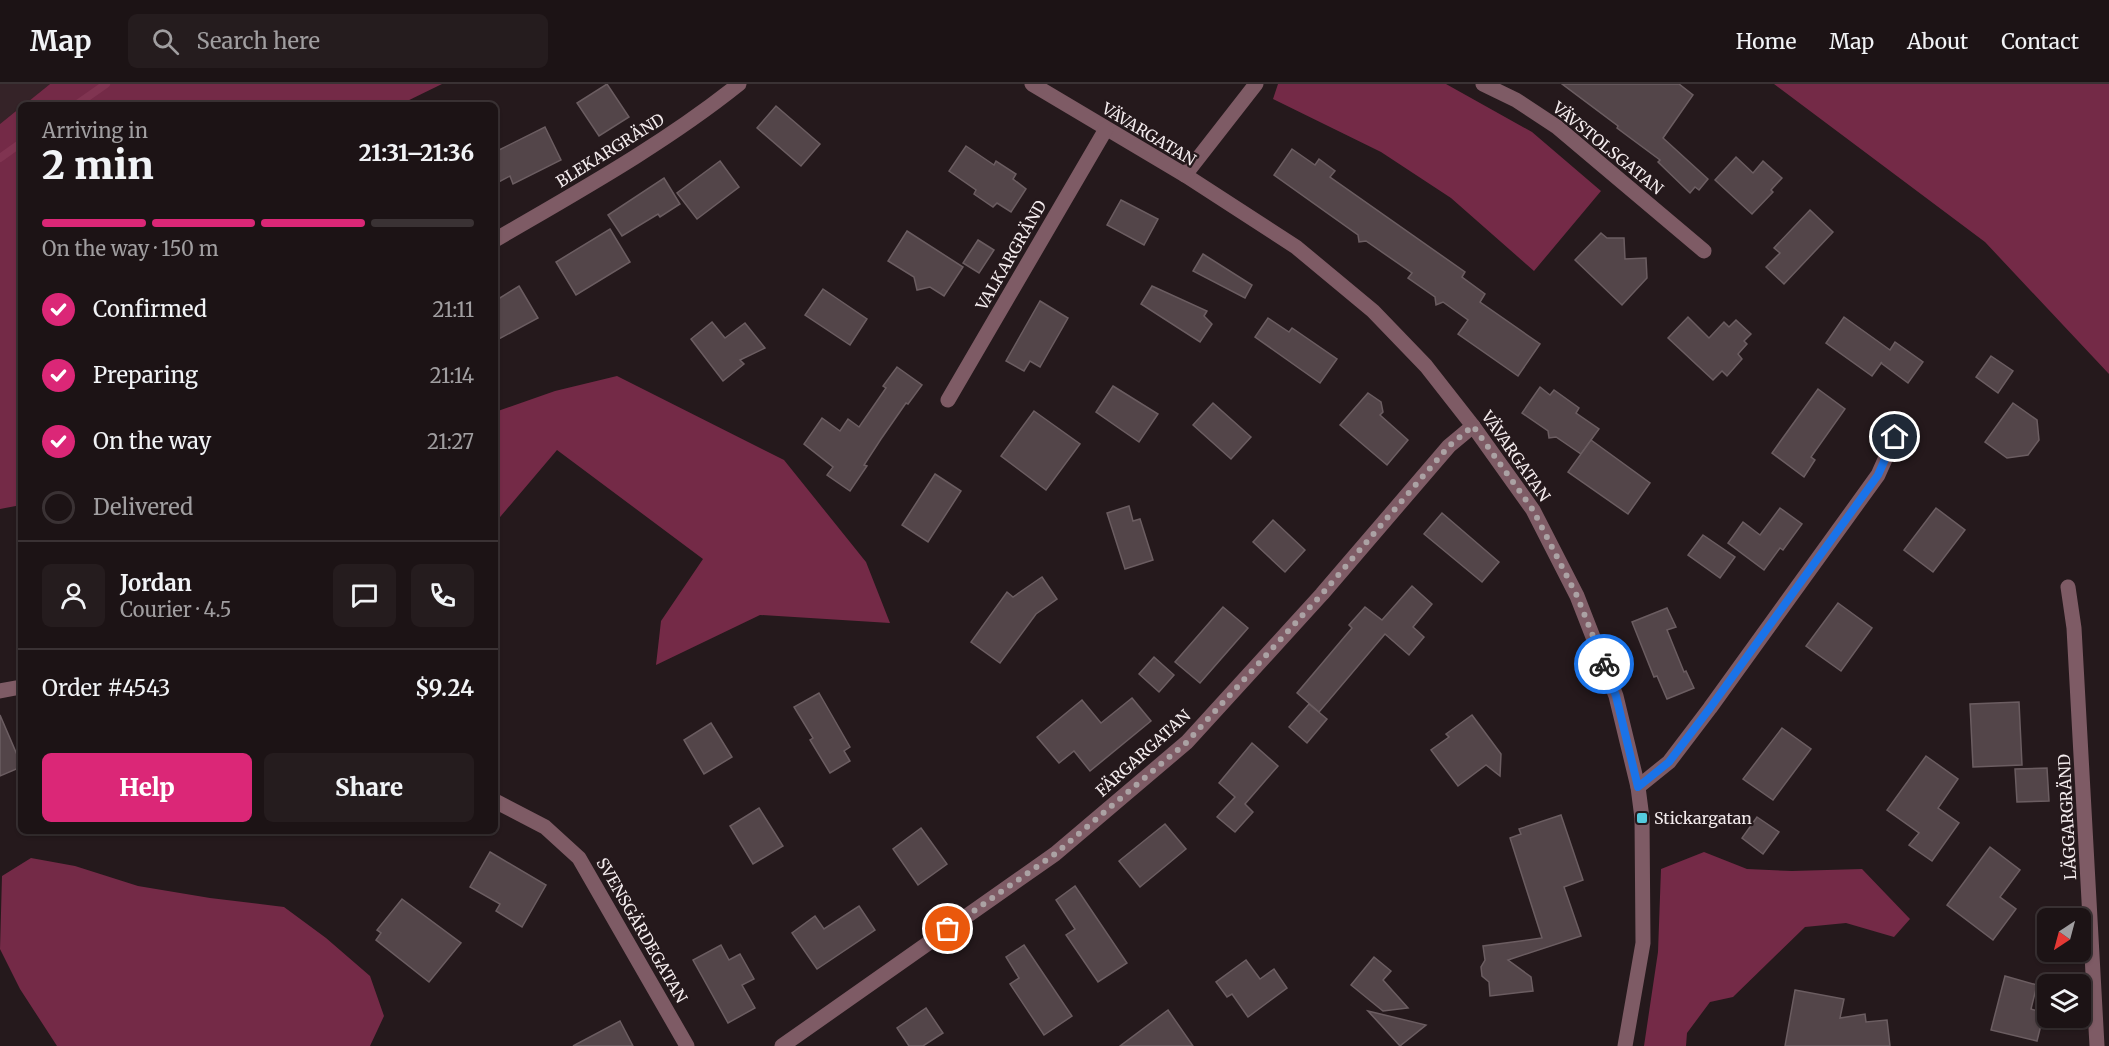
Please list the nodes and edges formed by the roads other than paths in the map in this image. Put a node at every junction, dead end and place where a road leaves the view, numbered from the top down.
1 (739, 84) edge
2 (1032, 84) edge
3 (1256, 84) edge
4 (1483, 84) edge
5 (1106, 129) junction
6 (1185, 175) junction
7 (498, 238) edge
8 (1704, 251) dead end
9 (948, 400) dead end
10 (1473, 426) junction
11 (1895, 437) dead end
12 (2068, 587) dead end
13 (18, 688) edge
14 (0, 691) edge
15 (1638, 787) junction
16 (498, 803) edge
17 (687, 1046) edge
18 (782, 1046) edge
19 (1625, 1046) edge
20 (2097, 1046) edge

1 - 7 street, BLEKARGRÄND
2 - 5 street, VÄVARGATAN
3 - 6 street
4 - 8 street, VÄVSTOLSGATAN
5 - 6 street, VÄVARGATAN
5 - 9 street, VALKARGRÄND
6 - 10 street, VÄVARGATAN
10 - 15 street, VÄVARGATAN
10 - 18 street, FÄRGARGATAN
11 - 15 street
12 - 20 street, LÄGGARGRÄND
13 - 14 street
15 - 19 street, VÄVARGATAN
16 - 17 street, SVENSGÄRDEGATAN

